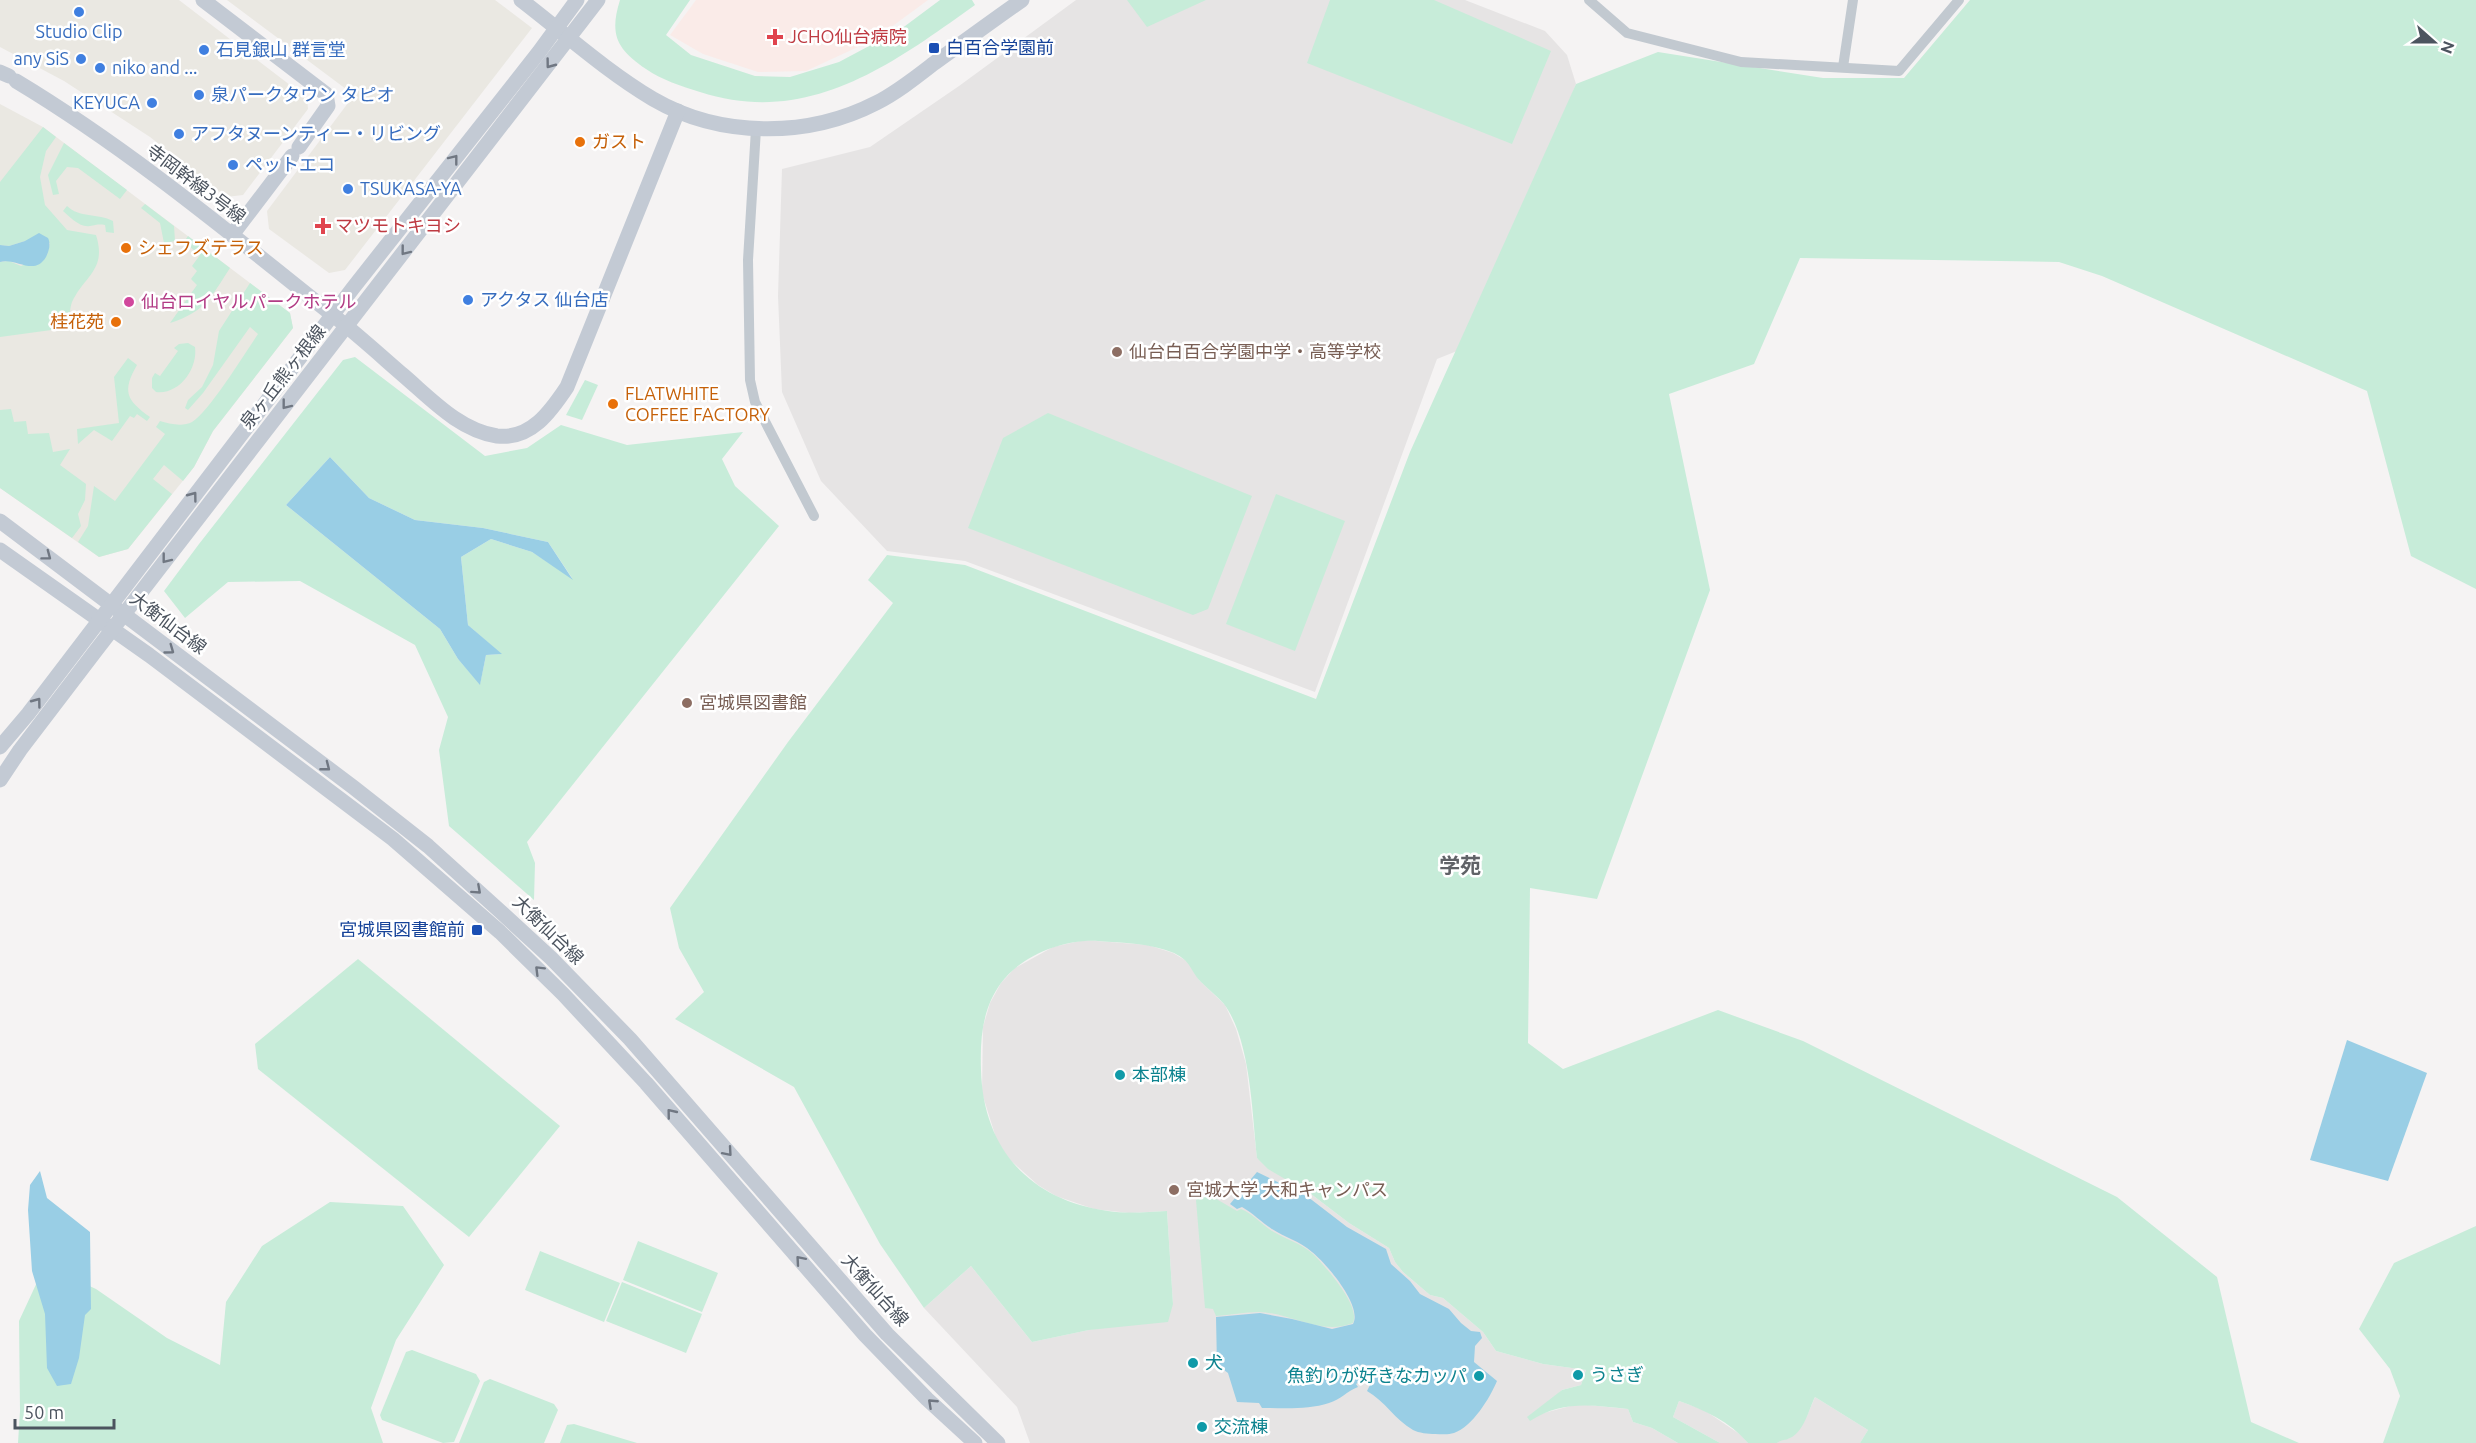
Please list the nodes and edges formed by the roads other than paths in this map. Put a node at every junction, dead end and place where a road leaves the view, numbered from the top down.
1 (203, 0) edge
2 (521, 0) edge
3 (577, 0) edge
4 (598, 0) edge
5 (1022, 0) edge
6 (1589, 0) edge
7 (1853, 0) edge
8 (1959, 0) edge
9 (556, 27) junction
10 (570, 38) junction
11 (1843, 68) junction
12 (8, 76) edge
13 (678, 111) junction
14 (756, 129) junction
15 (232, 236) junction
16 (332, 315) junction
17 (346, 326) junction
18 (814, 516) dead end
19 (0, 521) edge
20 (0, 550) edge
21 (111, 604) junction
22 (124, 614) junction
23 (99, 620) junction
24 (112, 629) junction
25 (0, 747) edge
26 (0, 780) edge
27 (630, 1039) junction
28 (617, 1052) junction
29 (975, 1443) edge
30 (998, 1443) edge

1 - 15 main road
2 - 9 main road
3 - 9 main road, 泉ヶ丘熊ヶ根線
4 - 10 main road, 泉ヶ丘熊ヶ根線
5 - 14 main road
6 - 11 street
7 - 11 street
8 - 11 street
9 - 10 main road
16 -> 9 main road, 泉ヶ丘熊ヶ根線
10 - 13 main road
10 -> 17 main road, 泉ヶ丘熊ヶ根線
12 - 15 main road, 寺岡幹線3号線
13 - 14 main road
13 - 17 main road, 寺岡幹線3号線
14 - 18 street
15 - 16 main road, 寺岡幹線3号線
16 - 17 main road, 寺岡幹線3号線
21 -> 16 main road, 泉ヶ丘熊ヶ根線
17 -> 22 main road, 泉ヶ丘熊ヶ根線
19 -> 21 main road, 大衡仙台線
20 - 23 main road, 大衡仙台線
21 - 22 main road, 大衡仙台線
21 - 23 main road, 泉ヶ丘熊ヶ根線
22 - 24 main road, 泉ヶ丘熊ヶ根線
22 -> 27 main road, 大衡仙台線
23 - 24 main road, 大衡仙台線
25 -> 23 main road, 泉ヶ丘熊ヶ根線
24 - 26 main road, 泉ヶ丘熊ヶ根線
28 -> 24 main road, 大衡仙台線
27 - 28 street
27 -> 30 main road, 大衡仙台線
29 -> 28 main road, 大衡仙台線

